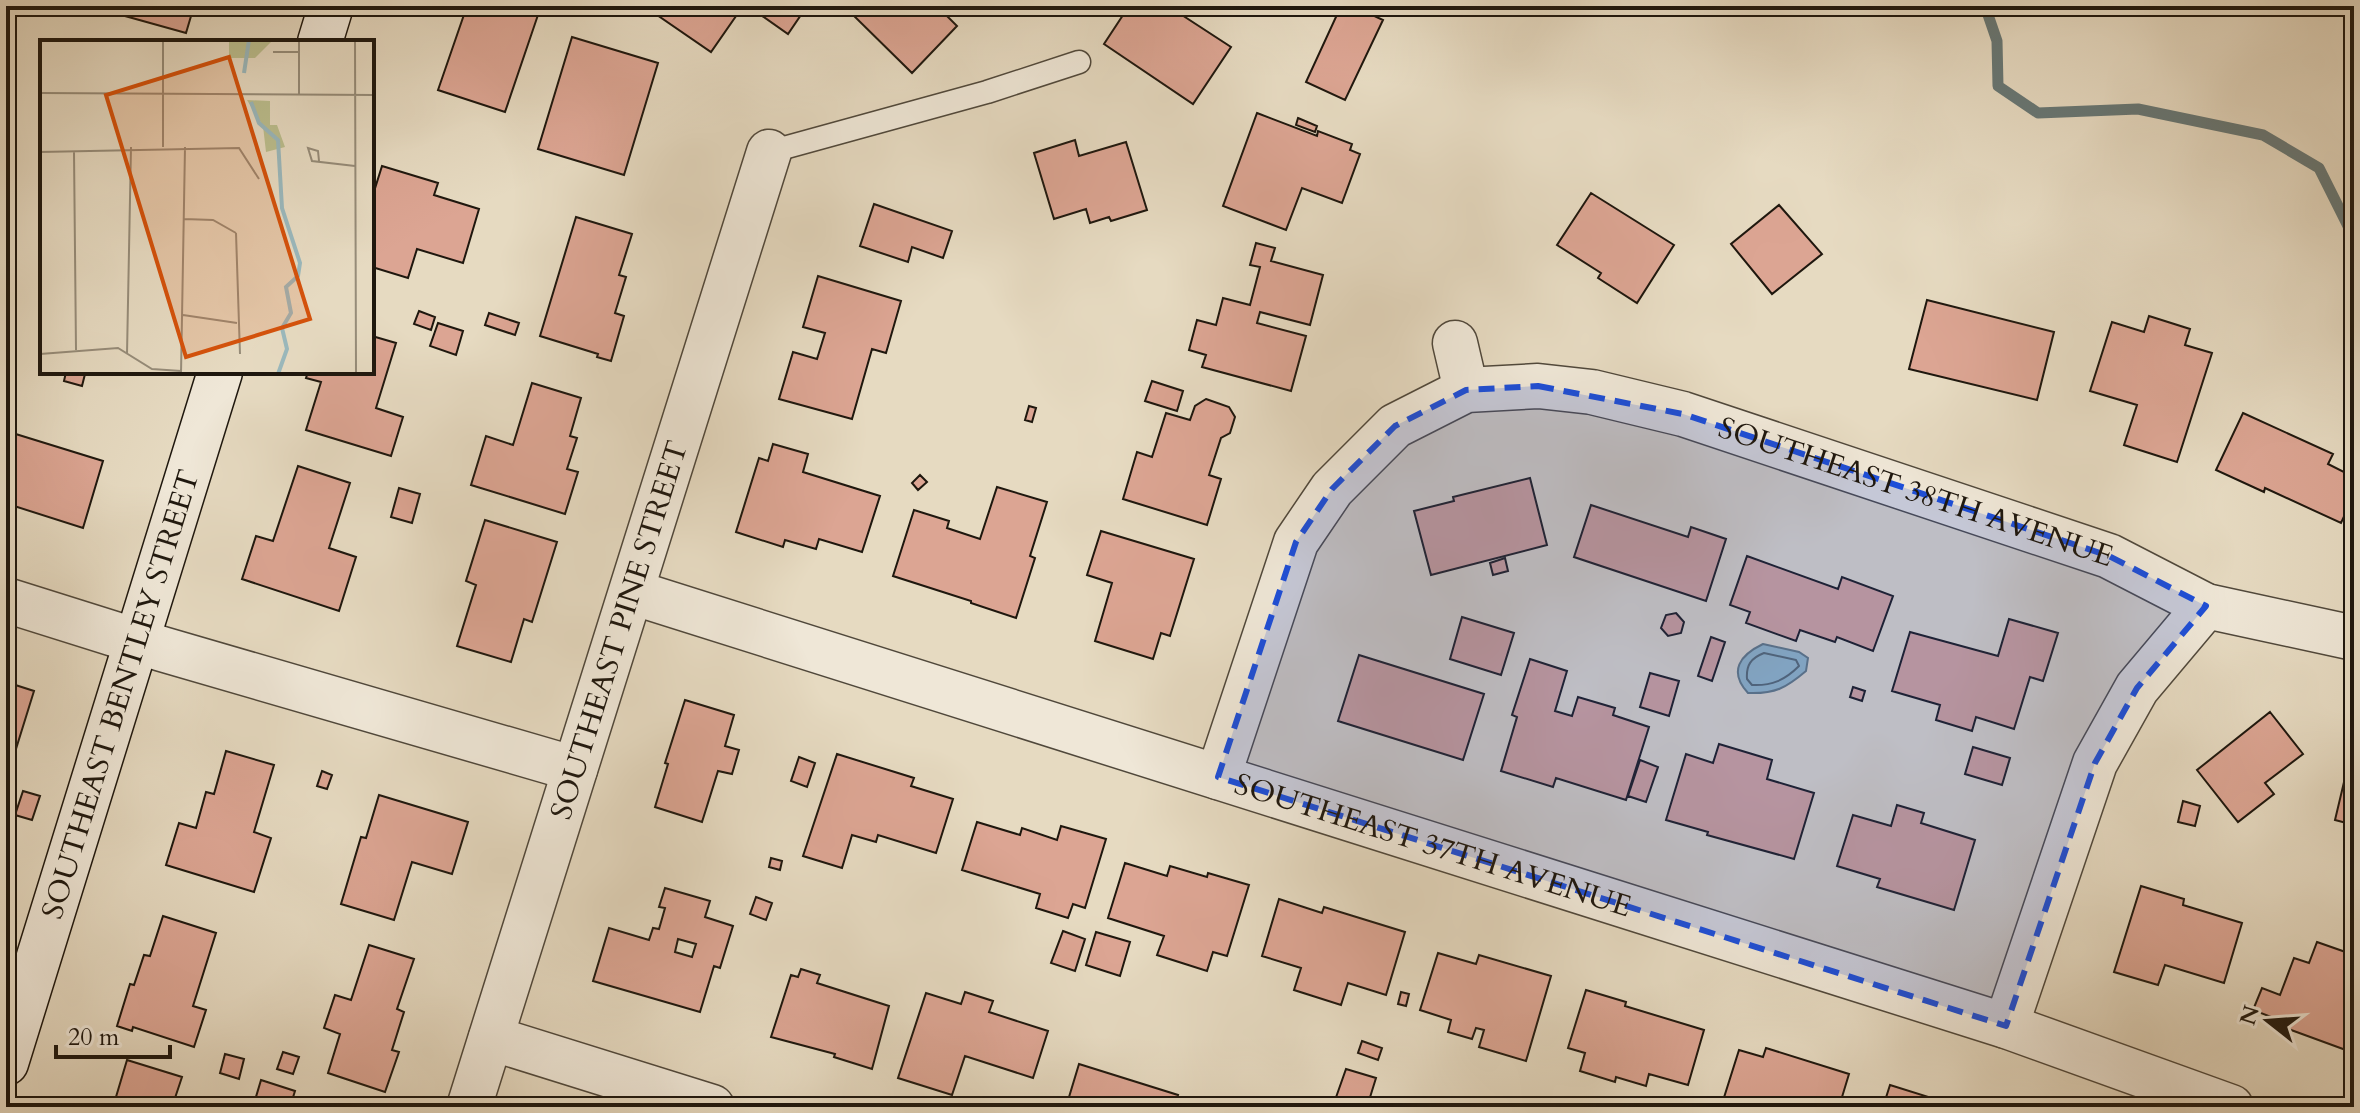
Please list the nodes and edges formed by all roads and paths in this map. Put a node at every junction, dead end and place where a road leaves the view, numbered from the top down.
1 (331, 6) edge
2 (321, 40) edge
3 (1079, 62) dead end
4 (769, 152) joint
5 (1455, 343) dead end
6 (219, 374) edge
7 (1466, 390) junction
8 (632, 592) junction
9 (6, 600) edge
10 (2206, 606) junction
11 (2354, 638) edge
12 (137, 641) junction
13 (575, 769) junction
14 (1218, 777) junction
15 (2006, 1026) junction
16 (491, 1038) junction
17 (6, 1063) edge
18 (469, 1107) edge
19 (712, 1107) edge
20 (2231, 1107) edge

1 - 2 street
3 - 4 lane
4 - 8 street, SOUTHEAST PINE STREET
5 - 7 street
6 - 12 street, SOUTHEAST BENTLEY STREET
7 - 10 street, SOUTHEAST 38TH AVENUE
7 - 14 street
8 - 13 street, SOUTHEAST PINE STREET
8 - 14 street, SOUTHEAST 37TH AVENUE
9 - 12 street
10 - 11 street, SOUTHEAST 38TH AVENUE
10 - 15 street
12 - 13 street
12 - 17 street, SOUTHEAST BENTLEY STREET
13 - 16 street, SOUTHEAST PINE STREET
14 - 15 street, SOUTHEAST 37TH AVENUE
15 - 20 street, SOUTHEAST 37TH AVENUE
16 - 18 street, SOUTHEAST PINE STREET
16 - 19 street

